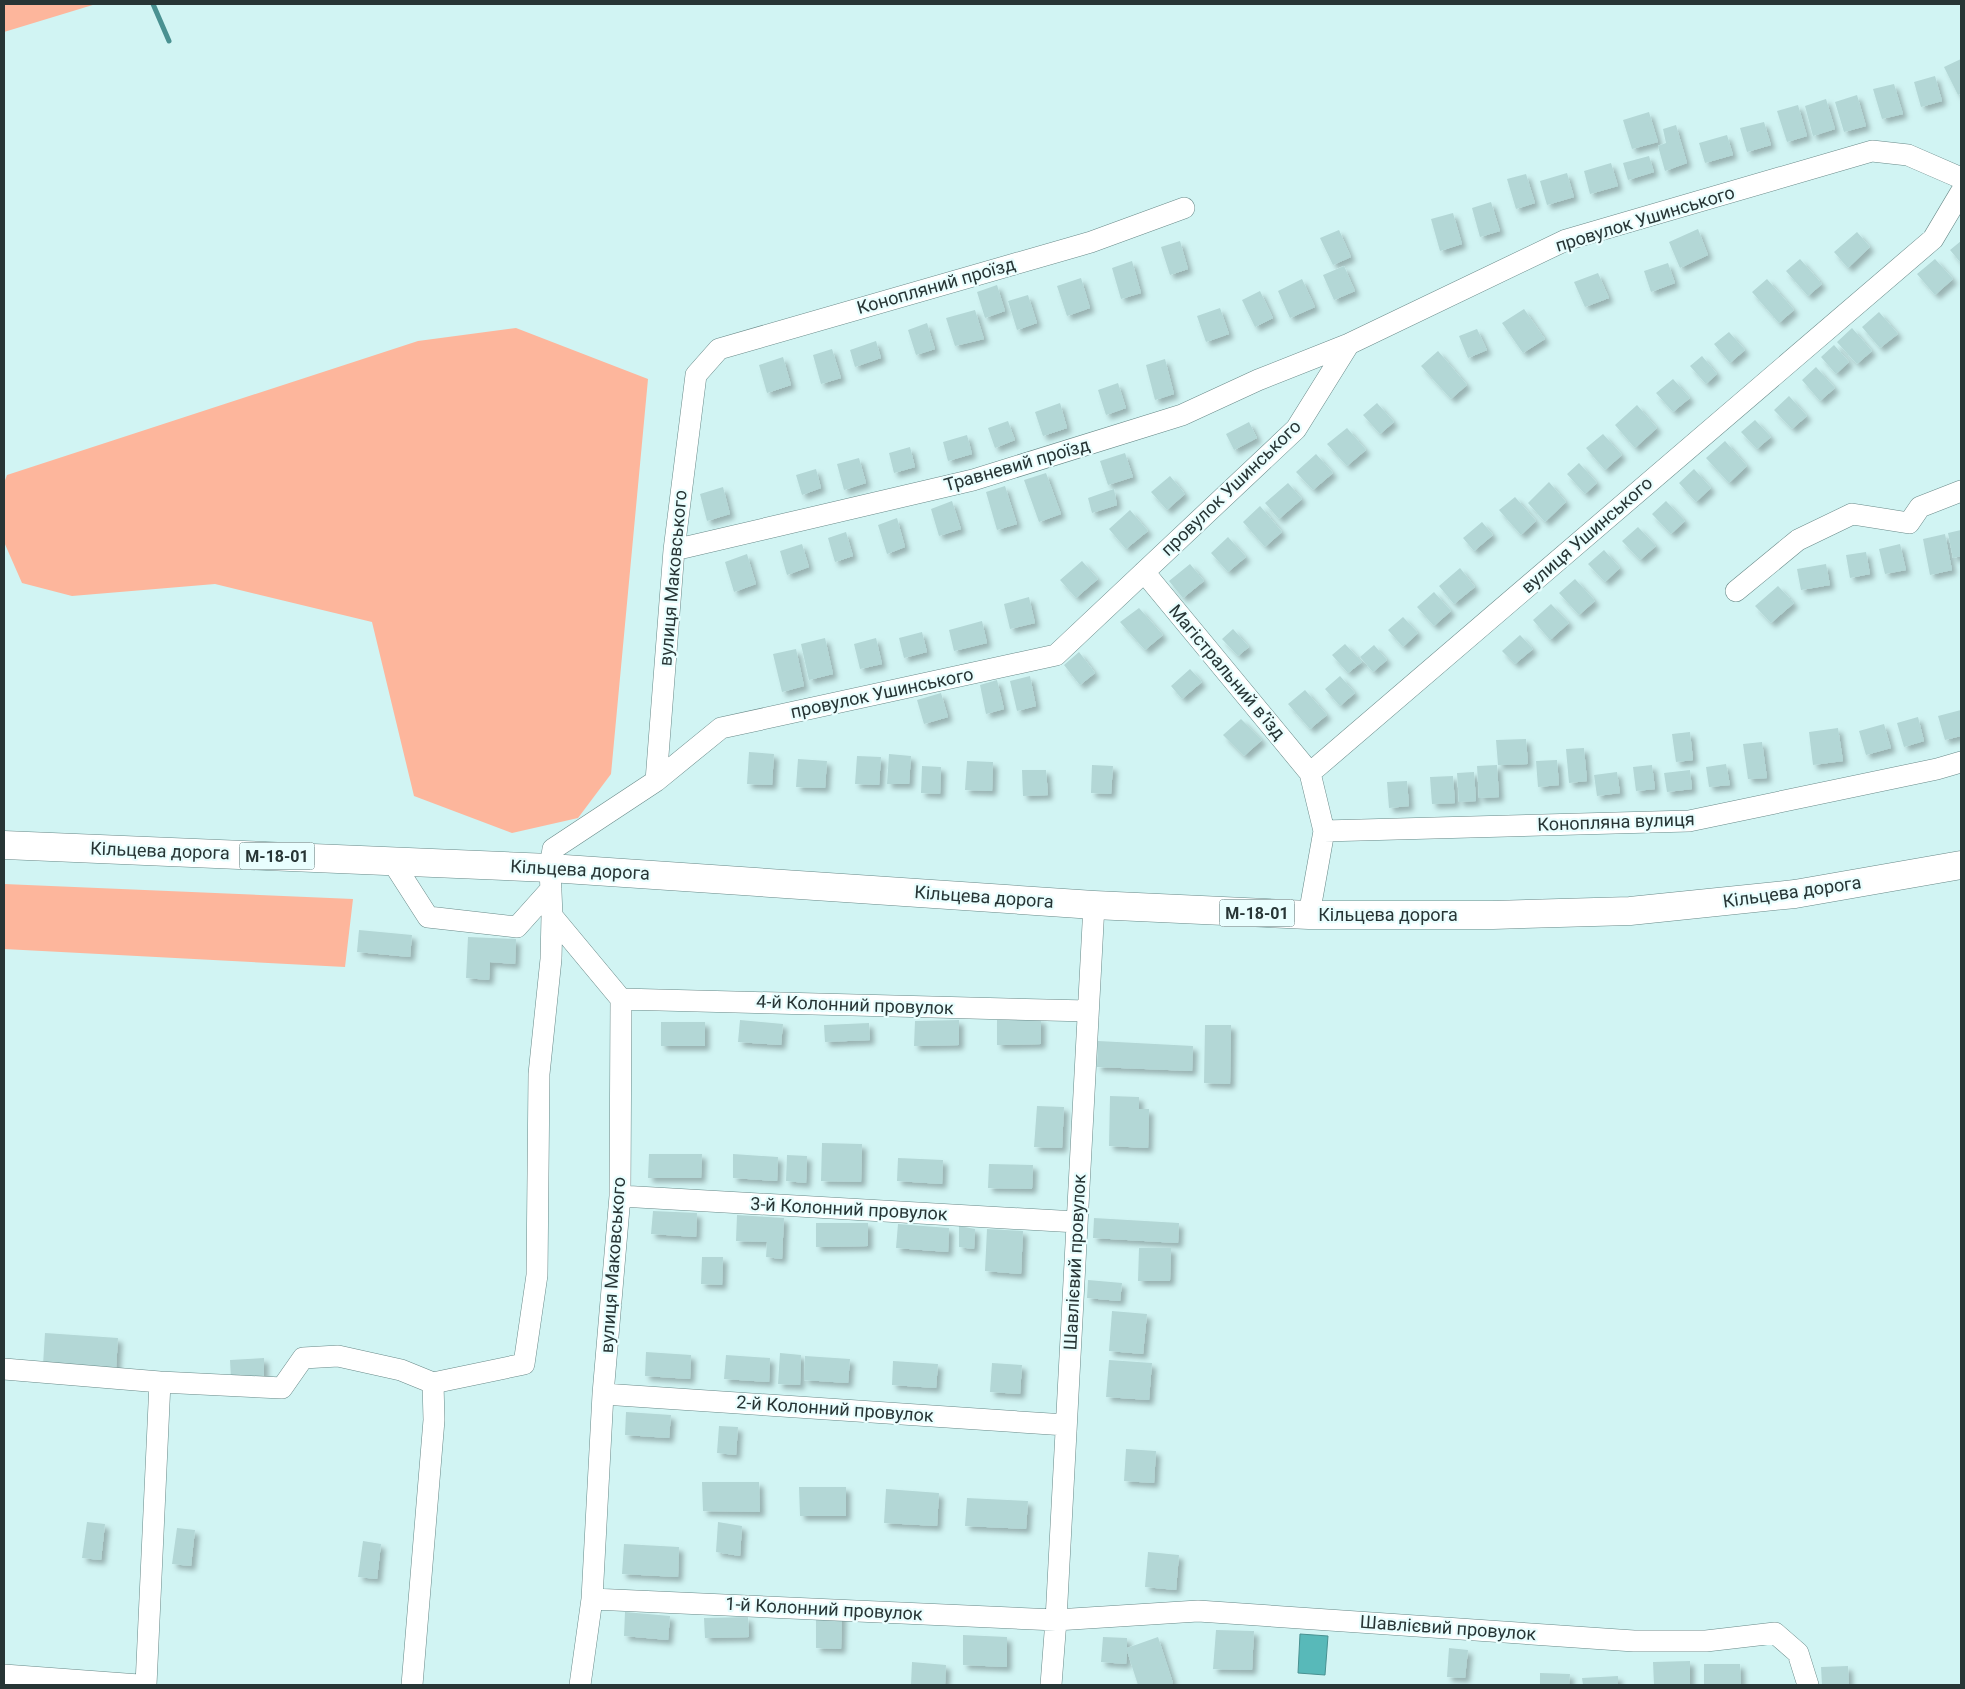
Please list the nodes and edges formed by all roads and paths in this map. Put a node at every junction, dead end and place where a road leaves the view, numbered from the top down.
1 (1961, 178) edge
2 (1961, 192) edge
3 (1184, 208) dead end
4 (1349, 344) junction
5 (696, 375) joint
6 (1961, 491) edge
7 (674, 550) junction
8 (1144, 572) junction
9 (1736, 591) dead end
10 (1961, 762) edge
11 (1310, 773) junction
12 (656, 781) junction
13 (1324, 831) junction
14 (4, 845) edge
15 (392, 861) junction
16 (1961, 866) edge
17 (551, 878) junction
18 (1094, 905) junction
19 (1309, 915) junction
20 (552, 916) junction
21 (621, 999) junction
22 (1088, 1012) junction
23 (620, 1196) junction
24 (1077, 1222) junction
25 (4, 1369) edge
26 (160, 1382) junction
27 (433, 1383) junction
28 (603, 1394) junction
29 (1066, 1425) junction
30 (592, 1599) junction
31 (1056, 1620) junction
32 (4, 1675) edge
33 (140, 1685) edge
34 (146, 1685) edge
35 (412, 1685) edge
36 (580, 1685) edge
37 (1051, 1685) edge
38 (1808, 1685) edge

1 - 4 street, провулок Ушинського
2 - 11 street, вулиця Ушинського
3 - 5 street, Конопляний проїзд
4 - 7 street, Травневий проїзд
4 - 8 street, провулок Ушинського
5 - 7 street, вулиця Маковського
6 - 9 street
7 - 12 street, вулиця Маковського
8 - 11 street, Магістральний в’їзд
8 - 12 street, провулок Ушинського
10 - 13 street, Конопляна вулиця
11 - 13 street
12 - 17 street, провулок Ушинського
13 - 19 street
14 - 15 highway, Кільцева дорога / М-18-01
15 - 17 highway, Кільцева дорога / М-18-01
15 - 17 street
16 - 19 highway, Кільцева дорога / М-18-01
17 - 18 highway, Кільцева дорога / М-18-01
17 - 20 street
18 - 19 highway, Кільцева дорога / М-18-01
18 - 22 street, Шавлієвий провулок
20 - 21 street
20 - 27 street
21 - 22 street, 4-й Колонний провулок
21 - 23 street, вулиця Маковського
22 - 24 street, Шавлієвий провулок
23 - 24 street, 3-й Колонний провулок
23 - 28 street, вулиця Маковського
24 - 29 street, Шавлієвий провулок
25 - 26 street
26 - 27 street
26 - 34 street
27 - 35 street
28 - 29 street, 2-й Колонний провулок
28 - 30 street, вулиця Маковського
29 - 31 street, Шавлієвий провулок
30 - 31 street, 1-й Колонний провулок
30 - 36 street, вулиця Маковського
31 - 37 street, Шавлієвий провулок
31 - 38 street, Шавлієвий провулок
32 - 33 street

